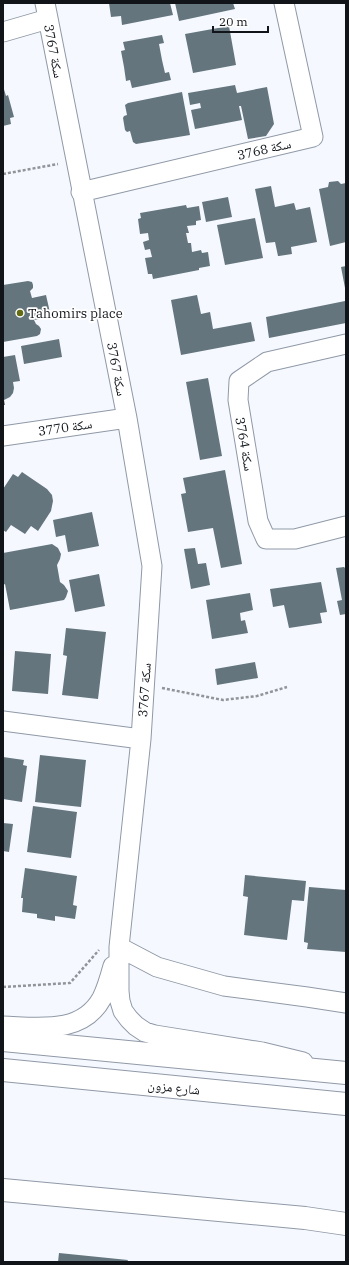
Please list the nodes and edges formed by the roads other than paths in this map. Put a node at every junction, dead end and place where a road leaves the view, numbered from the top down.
1 (284, 3) edge
2 (46, 11) edge
3 (3, 32) edge
4 (81, 192) junction
5 (346, 344) edge
6 (127, 418) junction
7 (3, 436) edge
8 (346, 526) edge
9 (3, 722) edge
10 (141, 739) junction
11 (118, 947) junction
12 (346, 1003) edge
13 (3, 1026) edge
14 (3, 1040) edge
15 (3, 1070) edge
16 (336, 1072) edge
17 (342, 1106) edge
18 (3, 1190) edge
19 (346, 1224) edge

1 - 4 street, سكة 3768
2 - 3 street
2 - 4 street, سكة 3767
4 - 6 street, سكة 3767
5 - 8 street, سكة 3764
6 - 7 street, سكة 3770
6 - 10 street, سكة 3767
9 - 10 street
10 - 11 street, سكة 3767
11 - 12 street
11 - 13 street
11 - 16 street
14 - 16 main road
15 - 17 main road, شارع مزون
18 - 19 main road

